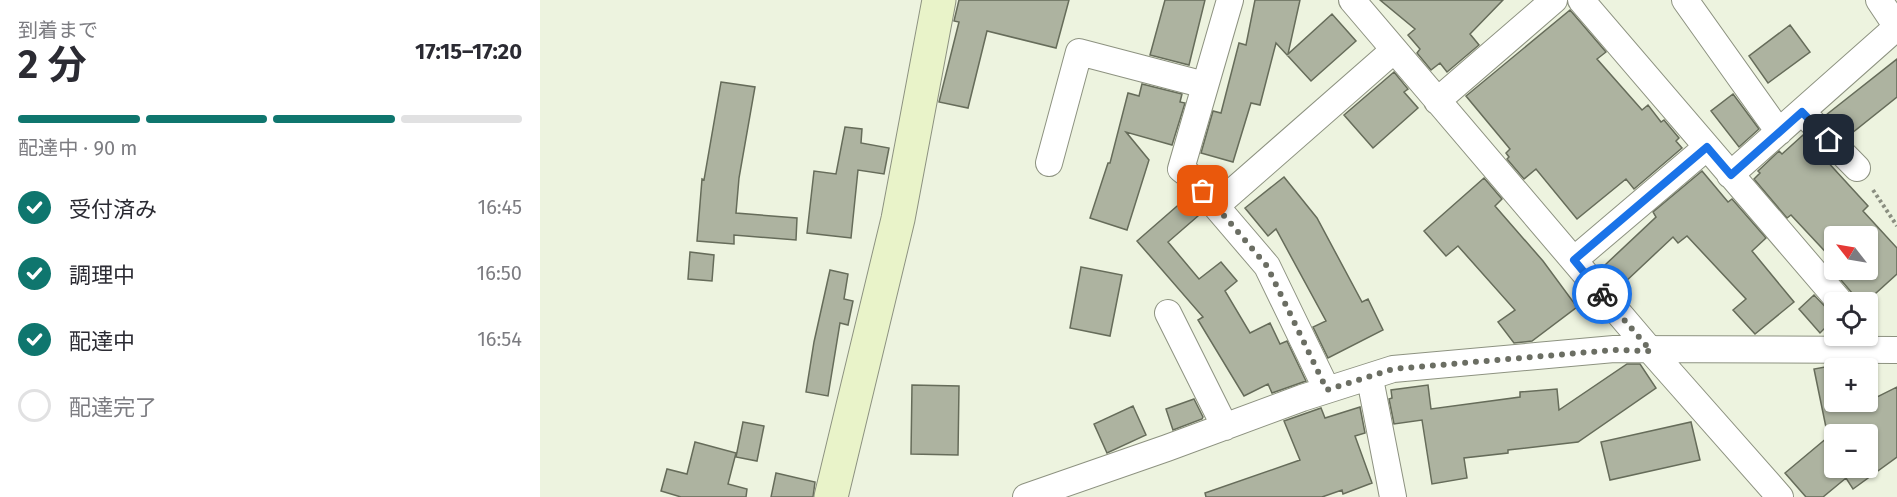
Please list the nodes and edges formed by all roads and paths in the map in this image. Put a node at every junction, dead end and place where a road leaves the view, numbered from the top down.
1 (939, 0) edge
2 (1230, 0) edge
3 (1352, 0) edge
4 (1554, 0) edge
5 (1581, 0) edge
6 (1685, 0) edge
7 (1880, 0) edge
8 (1897, 27) edge
9 (1394, 50) junction
10 (1205, 85) junction
11 (1437, 101) junction
12 (1802, 112) junction
13 (1779, 132) junction
14 (1707, 147) junction
15 (1049, 163) dead end
16 (1857, 168) joint
17 (1731, 175) junction
18 (1216, 206) junction
19 (1897, 226) edge
20 (1574, 260) junction
21 (1831, 292) edge
22 (1168, 313) dead end
23 (1824, 344) edge
24 (1874, 346) edge
25 (1897, 350) edge
26 (1651, 351) junction
27 (1366, 378) junction
28 (1327, 390) junction
29 (1225, 427) junction
30 (831, 497) edge
31 (1026, 497) edge
32 (1393, 497) edge
33 (1780, 497) edge

1 - 30 street
2 - 10 street
3 - 9 street
4 - 11 street
5 - 14 street
6 - 13 street
7 - 8 street
8 - 12 street
9 - 11 street
9 - 18 street
10 - 15 street
10 - 18 street
11 - 20 street
12 - 13 street
12 - 16 street
13 - 17 street
14 - 17 street
14 - 20 street
16 - 19 path
17 - 21 street
18 - 28 street
20 - 26 street
22 - 29 street
23 - 26 street
24 - 25 street
26 - 27 street
26 - 33 street
27 - 28 street
27 - 32 street
28 - 29 street
29 - 31 street

